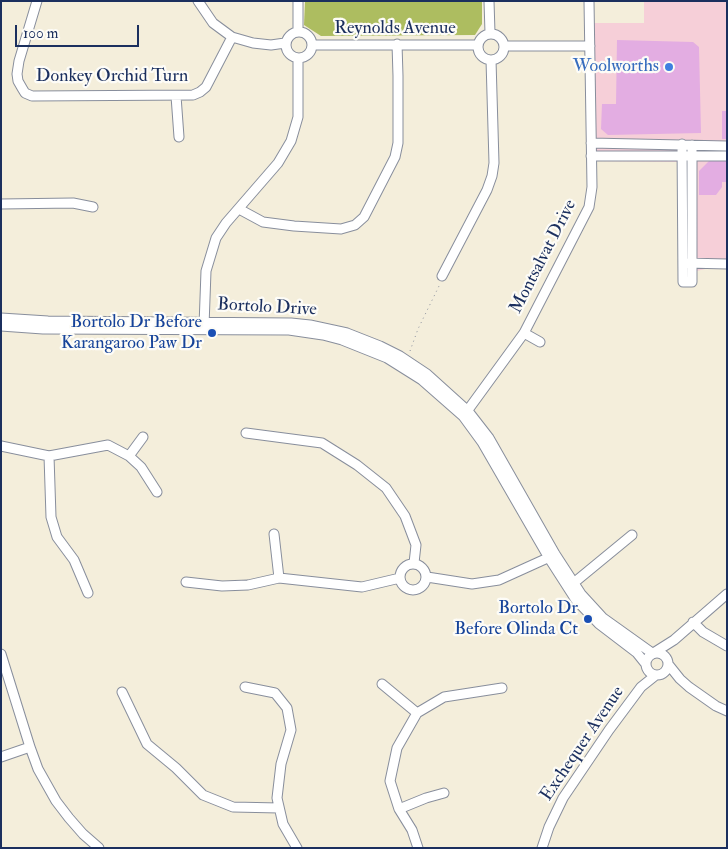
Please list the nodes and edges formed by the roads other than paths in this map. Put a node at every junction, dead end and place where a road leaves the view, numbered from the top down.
1 (37, 1) edge
2 (198, 1) edge
3 (298, 1) edge
4 (489, 1) edge
5 (589, 1) edge
6 (298, 32) junction
7 (490, 34) junction
8 (232, 37) junction
9 (285, 43) junction
10 (397, 44) junction
11 (312, 45) junction
12 (478, 45) junction
13 (504, 46) junction
14 (590, 46) junction
15 (298, 58) junction
16 (491, 60) junction
17 (176, 96) junction
18 (179, 137) dead end
19 (591, 143) junction
20 (687, 145) junction
21 (727, 146) edge
22 (591, 156) junction
23 (682, 156) junction
24 (727, 156) edge
25 (692, 157) junction
26 (1, 204) edge
27 (93, 207) dead end
28 (239, 209) junction
29 (687, 263) junction
30 (727, 264) edge
31 (442, 276) road end
32 (688, 282) dead end
33 (1, 318) edge
34 (204, 325) junction
35 (1, 326) edge
36 (524, 333) junction
37 (540, 342) dead end
38 (466, 413) junction
39 (246, 433) dead end
40 (142, 437) dead end
41 (1, 446) edge
42 (48, 456) junction
43 (129, 456) junction
44 (157, 492) dead end
45 (274, 534) dead end
46 (632, 535) dead end
47 (552, 556) junction
48 (414, 563) junction
49 (427, 577) junction
50 (279, 578) junction
51 (400, 578) junction
52 (186, 582) dead end
53 (570, 585) junction
54 (88, 593) dead end
55 (727, 594) edge
56 (693, 622) junction
57 (674, 640) junction
58 (727, 646) edge
59 (654, 653) junction
60 (1, 654) edge
61 (668, 663) junction
62 (646, 666) junction
63 (658, 675) junction
64 (680, 679) junction
65 (382, 684) dead end
66 (641, 687) junction
67 (245, 688) dead end
68 (502, 688) dead end
69 (122, 692) dead end
70 (727, 711) edge
71 (417, 713) junction
72 (30, 747) junction
73 (1, 757) edge
74 (444, 793) dead end
75 (280, 808) junction
76 (398, 809) junction
77 (99, 848) edge
78 (297, 848) edge
79 (418, 848) edge
80 (542, 848) edge

1 - 17 street, Donkey Orchid Turn
2 - 8 street
3 - 6 street
4 - 7 street
5 - 14 street, Montsalvat Drive
6 - 9 street
6 - 11 street
7 - 12 street
7 - 13 street
8 - 9 street
8 - 17 street, Donkey Orchid Turn
9 - 15 street
10 - 11 street, Reynolds Avenue
10 - 12 street, Reynolds Avenue
10 - 28 street
11 - 15 street
12 - 16 street
13 - 14 street
13 - 16 street
14 - 19 street, Montsalvat Drive
15 - 28 street
16 - 31 street
17 - 18 street
19 - 20 street
19 - 22 street, Montsalvat Drive
20 - 21 street
20 - 23 street
20 - 25 street
22 - 23 street
22 - 36 street, Montsalvat Drive
23 - 25 street
23 - 29 street
24 - 25 street
25 - 29 street
26 - 27 street
28 - 34 street
29 - 30 street
29 - 32 street
33 - 34 street, Bortolo Drive
34 - 35 street, Bortolo Drive
34 - 38 street, Bortolo Drive
36 - 37 street
36 - 38 street, Montsalvat Drive
38 - 47 street, Bortolo Drive
39 - 48 street
40 - 43 street
41 - 42 street
42 - 43 street
42 - 54 street
43 - 44 street
45 - 50 street
46 - 53 street
47 - 49 street
47 - 53 street, Bortolo Drive
48 - 49 street
48 - 51 street
49 - 51 street
50 - 51 street
50 - 52 street
53 - 59 street, Bortolo Drive
53 - 62 street, Bortolo Drive
55 - 56 street
56 - 57 street
56 - 58 street
57 - 59 street
57 - 61 street
59 - 61 street
59 - 62 street
60 - 72 street
61 - 63 street
61 - 64 street
62 - 63 street
62 - 66 street, Exchequer Avenue
63 - 64 street
63 - 66 street, Exchequer Avenue
64 - 70 street
65 - 71 street
66 - 80 street, Exchequer Avenue
67 - 75 street
68 - 71 street
69 - 75 street
71 - 76 street
72 - 73 street
72 - 77 street
74 - 76 street
75 - 78 street
76 - 79 street

